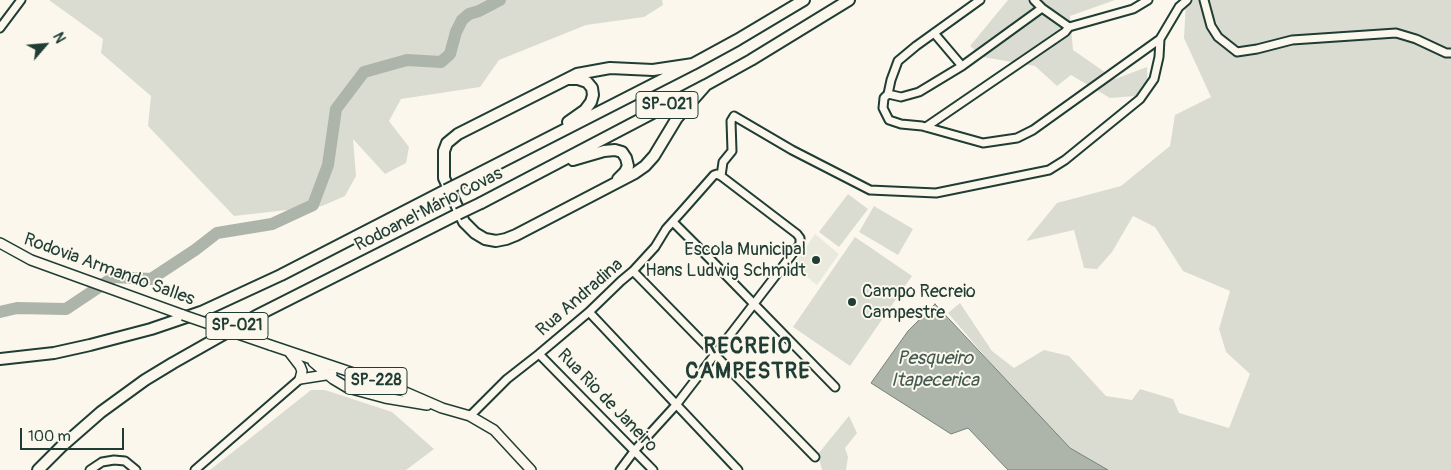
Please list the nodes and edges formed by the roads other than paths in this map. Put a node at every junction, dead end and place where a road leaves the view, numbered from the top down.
1 (21, 0) edge
2 (804, 0) edge
3 (849, 0) edge
4 (980, 0) edge
5 (1034, 0) edge
6 (1148, 0) edge
7 (1187, 0) edge
8 (1204, 0) edge
9 (1042, 8) junction
10 (1069, 27) junction
11 (0, 28) edge
12 (934, 33) junction
13 (1160, 40) junction
14 (1451, 53) edge
15 (692, 64) junction
16 (962, 66) junction
17 (566, 79) junction
18 (706, 85) junction
19 (888, 94) junction
20 (926, 128) junction
21 (546, 139) junction
22 (550, 167) junction
23 (720, 176) junction
24 (612, 186) junction
25 (673, 222) junction
26 (0, 243) edge
27 (634, 272) junction
28 (752, 304) junction
29 (589, 312) junction
30 (288, 351) junction
31 (540, 354) junction
32 (714, 354) junction
33 (306, 357) junction
34 (0, 359) edge
35 (319, 367) junction
36 (310, 371) junction
37 (346, 371) junction
38 (328, 375) junction
39 (300, 379) junction
40 (834, 388) dead end
41 (676, 405) junction
42 (442, 408) junction
43 (470, 416) junction
44 (635, 450) junction
45 (815, 457) dead end
46 (38, 470) edge
47 (90, 470) edge
48 (136, 470) edge
49 (195, 470) edge
50 (531, 470) edge
51 (620, 470) edge
52 (653, 470) edge
53 (738, 470) edge

1 - 11 street
2 - 15 highway, Rodoanel Mário Covas / SP-021
3 - 18 highway, Rodoanel Mário Covas / SP-021
4 - 12 street
5 - 9 street
6 - 10 street
7 - 13 street
8 - 14 street
9 - 10 street
9 - 16 street
10 - 20 street
12 - 16 street
12 - 19 street
13 - 20 street
13 - 23 street
15 - 17 highway
15 - 21 highway, Rodoanel Mário Covas / SP-021
16 - 19 street
17 - 21 highway
17 - 24 highway
18 - 22 highway, Rodoanel Mário Covas / SP-021
18 - 24 highway
19 - 20 street
21 - 34 highway, Rodoanel Mário Covas / SP-021, bridge
22 - 24 highway
22 - 46 highway, Rodoanel Mário Covas / SP-021, bridge
23 - 25 street, Rua Andradina
23 - 28 street
25 - 27 street, Rua Andradina
25 - 28 street
26 - 30 main road, Rodovia Armando Salles / SP-228, bridge
27 - 29 street, Rua Andradina
27 - 32 street
28 - 32 street
28 - 40 street
29 - 31 street, Rua Andradina
29 - 41 street
30 - 33 main road, Rodovia Armando Salles / SP-228
30 - 39 main road
31 - 43 street, Rua Andradina
31 - 44 street, Rua Rio de Janeiro
32 - 41 street
32 - 45 street
33 - 35 main road
33 - 36 main road
33 - 37 main road, Rodovia Armando Salles / SP-228
35 - 36 main road
35 - 37 main road
35 - 38 main road
36 - 39 main road
37 - 38 main road
37 - 42 main road, Rodovia Armando Salles / SP-228
38 - 39 main road
38 - 42 main road
39 - 49 street
41 - 44 street
41 - 53 street
42 - 43 main road, Rodovia Armando Salles / SP-228
43 - 50 main road, Rodovia Armando Salles / SP-228
44 - 51 street
44 - 52 street, Rua Rio de Janeiro
47 - 48 street

